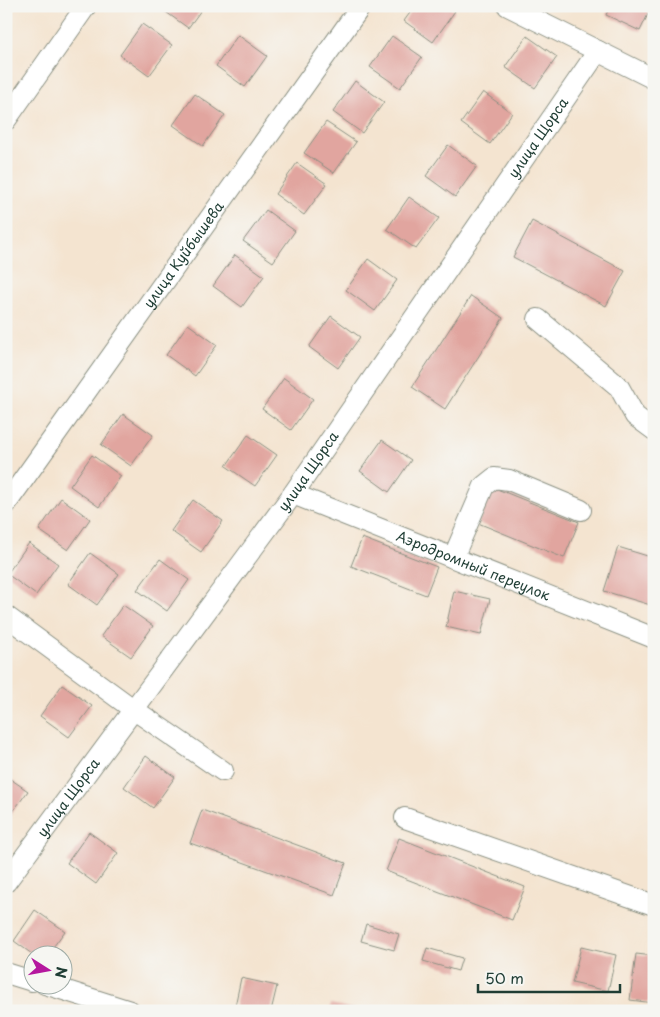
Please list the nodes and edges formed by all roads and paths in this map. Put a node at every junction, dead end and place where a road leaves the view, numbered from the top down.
1 (86, 6) edge
2 (361, 6) edge
3 (508, 6) edge
4 (598, 51) junction
5 (654, 79) edge
6 (6, 120) edge
7 (538, 319) dead end
8 (654, 430) edge
9 (293, 494) junction
10 (6, 504) edge
11 (581, 510) dead end
12 (453, 558) junction
13 (6, 616) edge
14 (654, 638) edge
15 (134, 708) junction
16 (223, 771) dead end
17 (405, 818) dead end
18 (6, 882) edge
19 (654, 905) edge
20 (6, 973) edge
21 (22, 978) edge
22 (72, 993) edge
23 (130, 1011) edge

1 - 6 street
2 - 10 street, улица Куйбышева
3 - 4 street
4 - 5 street
4 - 9 street, улица Щорса
7 - 8 street
9 - 12 street, Аэродромный переулок
9 - 15 street, улица Щорса
11 - 12 street
12 - 14 street, Аэродромный переулок
13 - 15 street
15 - 16 street
15 - 18 street, улица Щорса
17 - 19 street
20 - 21 street
22 - 23 street

